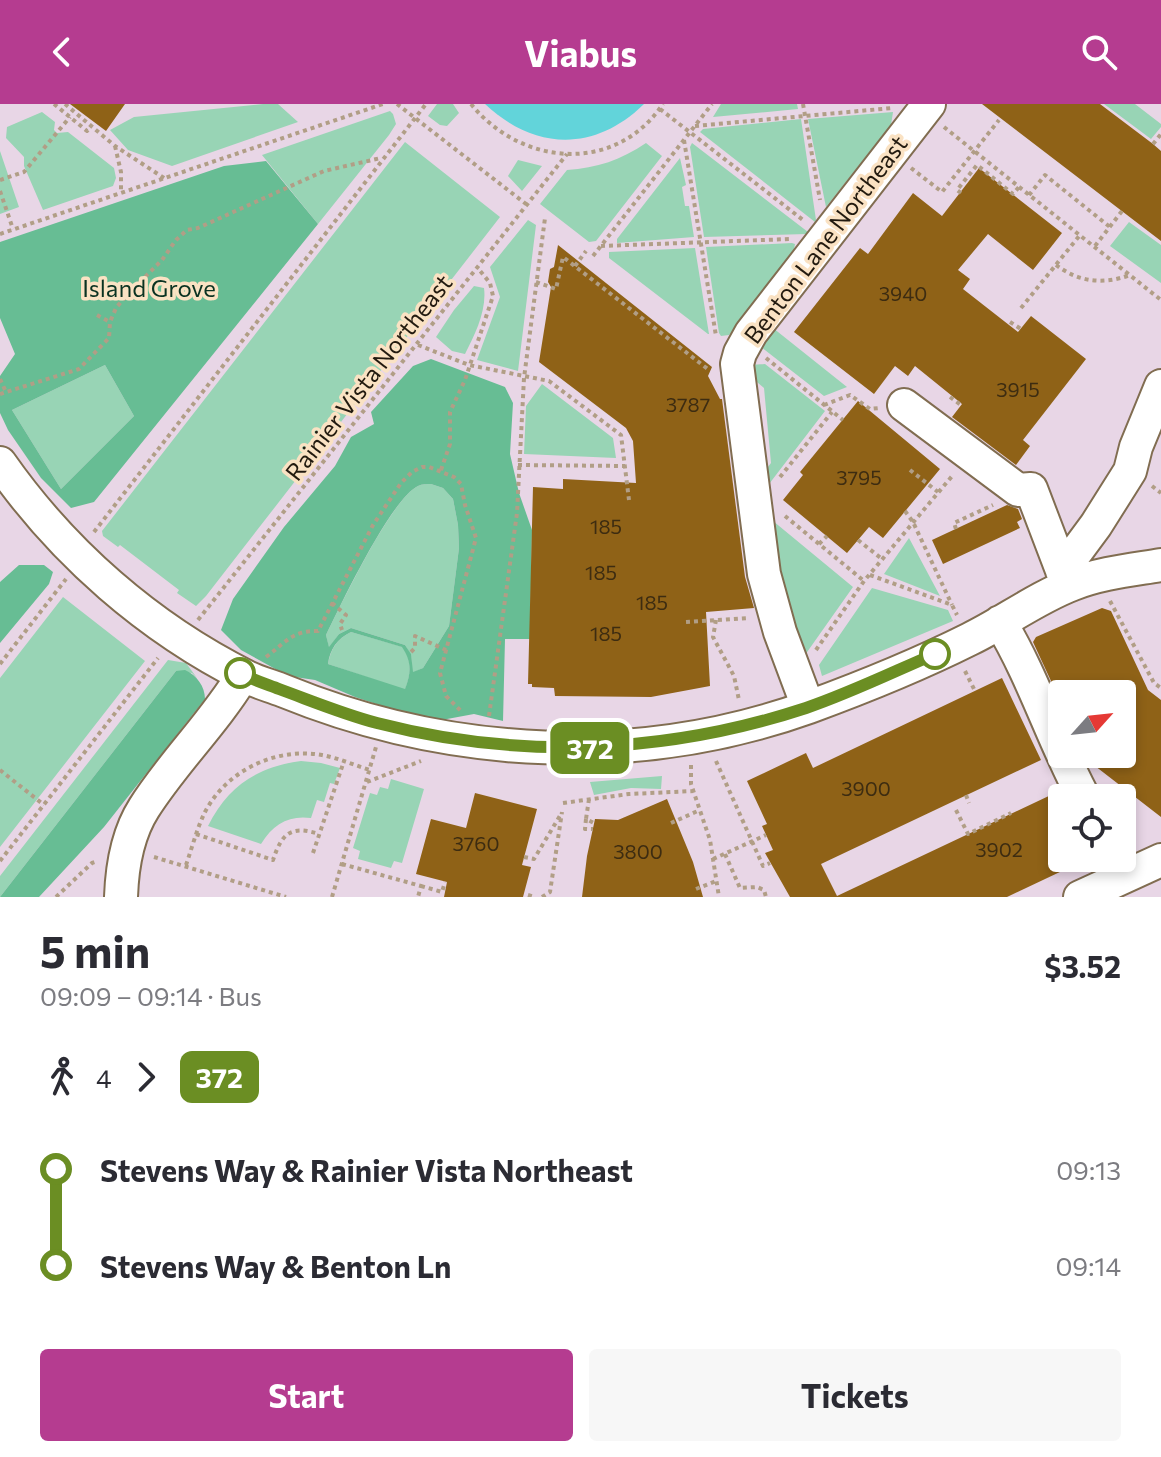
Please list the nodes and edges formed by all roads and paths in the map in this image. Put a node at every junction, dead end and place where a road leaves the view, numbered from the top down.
1 (54, 104) edge
2 (366, 104) edge
3 (383, 104) edge
4 (397, 104) edge
5 (426, 104) edge
6 (471, 104) edge
7 (712, 104) edge
8 (803, 104) edge
9 (68, 105) edge
10 (661, 106) edge
11 (918, 108) edge
12 (360, 112) junction
13 (805, 115) junction
14 (70, 117) junction
15 (415, 118) junction
16 (999, 120) dead end
17 (91, 126) junction
18 (695, 126) junction
19 (690, 132) junction
20 (1161, 134) edge
21 (958, 138) dead end
22 (684, 140) junction
23 (1153, 144) dead end
24 (115, 146) junction
25 (974, 152) junction
26 (891, 153) junction
27 (567, 154) junction
28 (384, 158) junction
29 (164, 178) junction
30 (0, 180) edge
31 (1019, 187) junction
32 (121, 192) junction
33 (961, 193) dead end
34 (1, 194) edge
35 (1029, 195) junction
36 (526, 204) junction
37 (6, 209) junction
38 (0, 211) edge
39 (1122, 211) dead end
40 (545, 218) dead end
41 (1110, 227) junction
42 (13, 229) junction
43 (0, 234) edge
44 (1080, 235) junction
45 (826, 238) junction
46 (701, 242) junction
47 (601, 246) junction
48 (1095, 246) junction
49 (586, 251) dead end
50 (593, 256) dead end
51 (1056, 265) junction
52 (575, 266) junction
53 (477, 267) junction
54 (1130, 275) junction
55 (536, 282) junction
56 (1161, 300) edge
57 (1021, 308) dead end
58 (97, 315) dead end
59 (110, 322) junction
60 (1010, 322) dead end
61 (1021, 329) dead end
62 (418, 345) junction
63 (732, 346) junction
64 (469, 365) junction
65 (710, 371) dead end
66 (524, 378) junction
67 (0, 379) edge
68 (1161, 386) edge
69 (3, 393) edge
70 (950, 397) dead end
71 (824, 405) junction
72 (904, 405) joint
73 (961, 405) dead end
74 (833, 412) junction
75 (843, 420) dead end
76 (628, 432) dead end
77 (621, 435) junction
78 (971, 455) junction
79 (0, 463) edge
80 (518, 465) junction
81 (625, 466) junction
82 (910, 470) dead end
83 (440, 471) junction
84 (1014, 486) junction
85 (938, 492) junction
86 (758, 499) junction
87 (629, 500) dead end
88 (905, 511) dead end
89 (913, 522) junction
90 (956, 529) dead end
91 (827, 536) dead end
92 (88, 539) dead end
93 (858, 540) dead end
94 (819, 544) junction
95 (882, 559) junction
96 (1161, 565) edge
97 (72, 570) dead end
98 (869, 574) junction
99 (1065, 578) junction
100 (864, 581) junction
101 (1106, 593) dead end
102 (332, 603) junction
103 (952, 605) junction
104 (754, 618) dead end
105 (716, 620) junction
106 (196, 622) dead end
107 (686, 622) dead end
108 (1000, 622) junction
109 (962, 624) dead end
110 (342, 630) dead end
111 (446, 650) junction
112 (816, 651) dead end
113 (166, 652) dead end
114 (411, 652) dead end
115 (0, 664) edge
116 (250, 669) junction
117 (964, 669) dead end
118 (736, 684) dead end
119 (1161, 688) edge
120 (975, 691) dead end
121 (446, 696) dead end
122 (808, 707) junction
123 (487, 727) dead end
124 (377, 744) dead end
125 (344, 761) junction
126 (422, 761) dead end
127 (716, 761) dead end
128 (691, 765) dead end
129 (0, 770) edge
130 (370, 770) junction
131 (367, 782) junction
132 (1077, 784) edge
133 (694, 791) junction
134 (966, 795) dead end
135 (589, 799) junction
136 (563, 803) dead end
137 (969, 803) dead end
138 (44, 805) junction
139 (700, 810) junction
140 (956, 810) dead end
141 (1011, 813) dead end
142 (586, 819) junction
143 (671, 823) dead end
144 (196, 834) junction
145 (319, 834) junction
146 (766, 835) dead end
147 (752, 842) junction
148 (313, 853) dead end
149 (725, 854) junction
150 (147, 855) dead end
151 (524, 857) dead end
152 (102, 859) dead end
153 (713, 859) junction
154 (1161, 860) edge
155 (0, 861) edge
156 (770, 863) dead end
157 (342, 864) junction
158 (186, 865) junction
159 (717, 881) junction
160 (445, 882) dead end
161 (421, 886) junction
162 (696, 889) dead end
163 (528, 895) edge
164 (56, 897) edge
165 (121, 897) edge
166 (286, 897) edge
167 (332, 897) edge
168 (418, 897) edge
169 (535, 897) edge
170 (542, 897) edge
171 (719, 897) edge
172 (766, 897) edge
173 (1080, 897) edge

1 - 14 path
2 - 12 path
3 - 12 path
4 - 15 path
5 - 15 path
6 - 27 path
7 - 18 path
8 - 13 path
9 - 17 path
10 - 19 path
10 - 27 path
11 - 13 path
11 - 26 street, Benton Lane Northeast
12 - 29 path
13 - 18 path
13 - 45 path
14 - 17 path
14 - 30 path
15 - 28 path
15 - 36 path
16 - 25 path
17 - 24 path
18 - 19 path
19 - 22 path
19 - 45 path
20 - 23 path
21 - 25 path
22 - 46 path
22 - 47 path
24 - 29 path
24 - 32 path
25 - 26 path
25 - 31 path
26 - 45 street, Benton Lane Northeast
27 - 36 path, Rainier Vista Northeast
28 - 59 path
28 - 92 path
29 - 32 path
31 - 33 path
31 - 35 path
32 - 42 path
34 - 37 path
35 - 41 path
35 - 44 path
36 - 53 path, Rainier Vista Northeast
37 - 38 path
37 - 42 path
39 - 41 path
40 - 55 path
41 - 48 path
42 - 43 path
44 - 48 path
44 - 51 path
45 - 46 path
45 - 63 street, Benton Lane Northeast
46 - 47 path
46 - 63 path
47 - 50 path
48 - 54 path
49 - 52 path
51 - 54 path
51 - 57 path
52 - 55 path
52 - 65 path
53 - 62 path, Rainier Vista Northeast
53 - 64 path
54 - 56 path
55 - 66 path
58 - 59 path
59 - 69 path
60 - 61 path
62 - 64 path
62 - 106 path, Rainier Vista Northeast
63 - 71 path
63 - 86 street, Benton Lane Northeast
64 - 66 path
64 - 83 path
66 - 77 path
66 - 80 path
67 - 69 path
68 - 99 street
70 - 73 path
71 - 72 path
71 - 74 path
72 - 78 street
74 - 75 path
74 - 86 path
76 - 77 path
77 - 81 path
78 - 84 street
78 - 85 path
79 - 116 street
80 - 81 path
80 - 123 path
81 - 87 path
82 - 85 path
83 - 102 path
83 - 111 path
84 - 90 path
84 - 99 street
85 - 89 path
86 - 94 path
86 - 122 street, Benton Lane Northeast
88 - 89 path
89 - 95 path
89 - 103 path
91 - 94 path
93 - 95 path
94 - 100 path
95 - 98 path
96 - 99 street
97 - 115 path
98 - 100 path
98 - 103 path
99 - 108 street
100 - 112 path
101 - 119 path
102 - 110 path
102 - 116 path
103 - 109 path
104 - 105 path
105 - 107 path
105 - 118 path
108 - 122 street
108 - 132 street
111 - 114 path
111 - 121 path
113 - 138 path
116 - 122 street
116 - 165 street
117 - 120 path
124 - 130 path
125 - 130 path
125 - 144 path
125 - 145 path
126 - 131 path
127 - 147 path
128 - 133 path
129 - 138 path
130 - 131 path
131 - 157 path
133 - 135 path
133 - 139 path
134 - 137 path
135 - 136 path
135 - 142 path
138 - 155 path
139 - 143 path
139 - 153 path
140 - 141 path
142 - 142 path
144 - 145 path
144 - 158 path
145 - 148 path
146 - 147 path
147 - 149 path
147 - 156 path
149 - 153 path
149 - 172 path
150 - 158 path
151 - 170 path
152 - 164 path
153 - 159 path
154 - 173 street
157 - 161 path
157 - 167 path
158 - 166 path
159 - 162 path
159 - 171 path
160 - 161 path
161 - 168 path
163 - 169 path

